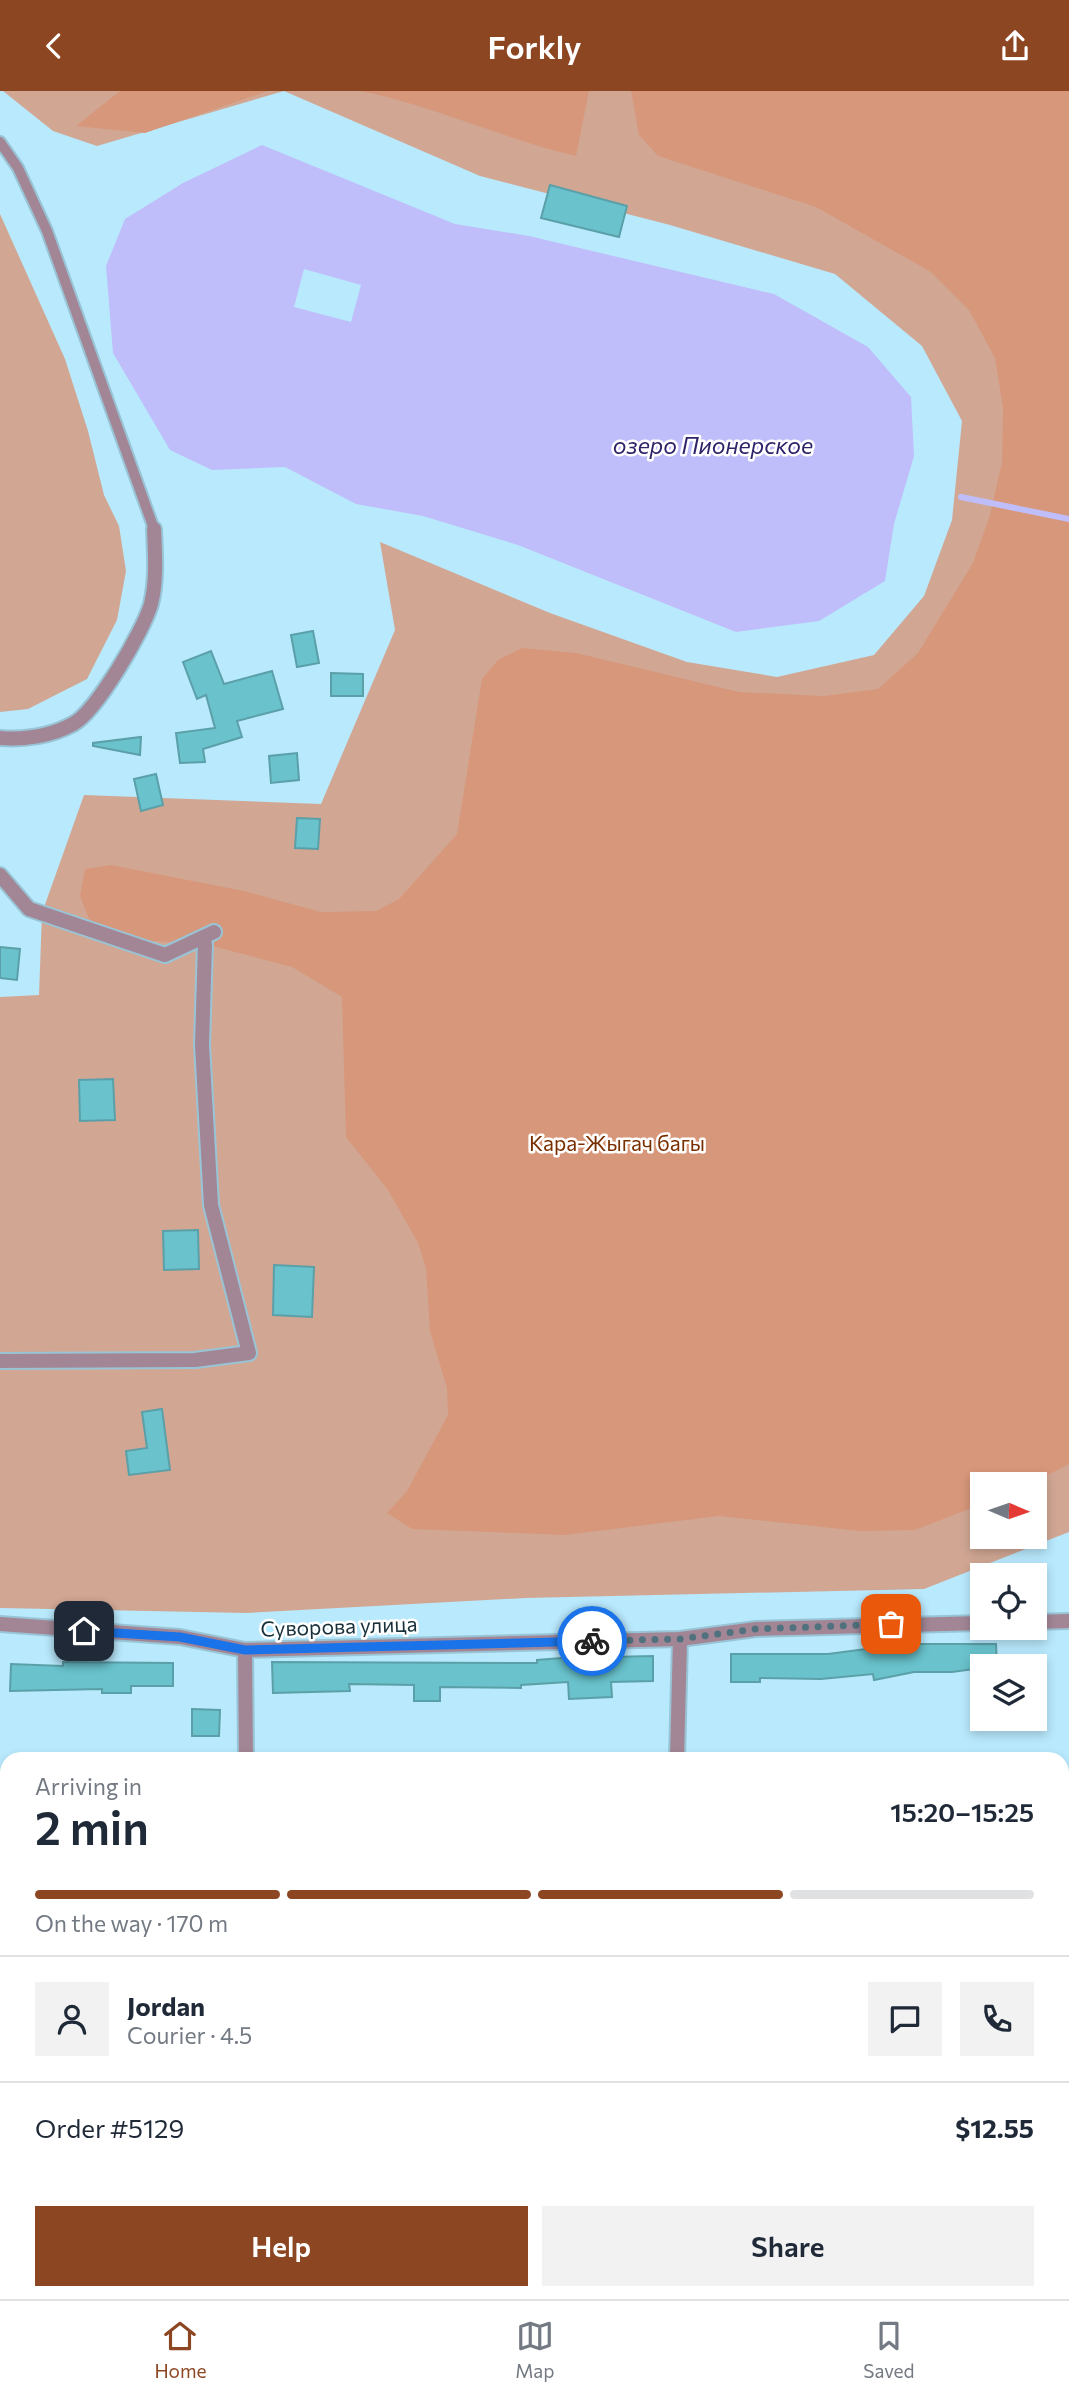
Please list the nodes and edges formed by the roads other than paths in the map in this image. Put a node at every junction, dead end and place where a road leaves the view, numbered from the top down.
1 (0, 142) edge
2 (154, 529) joint
3 (0, 738) edge
4 (0, 875) edge
5 (0, 1361) edge
6 (1069, 1621) edge
7 (1047, 1622) edge
8 (0, 1623) edge
9 (970, 1623) edge
10 (680, 1639) junction
11 (245, 1650) junction
12 (246, 1752) edge
13 (677, 1752) edge

1 - 2 lane
2 - 3 street
4 - 5 street
6 - 7 street
8 - 11 street, Суворова улица
9 - 10 street, Суворова улица
10 - 11 street, Суворова улица
10 - 13 street
11 - 12 street

